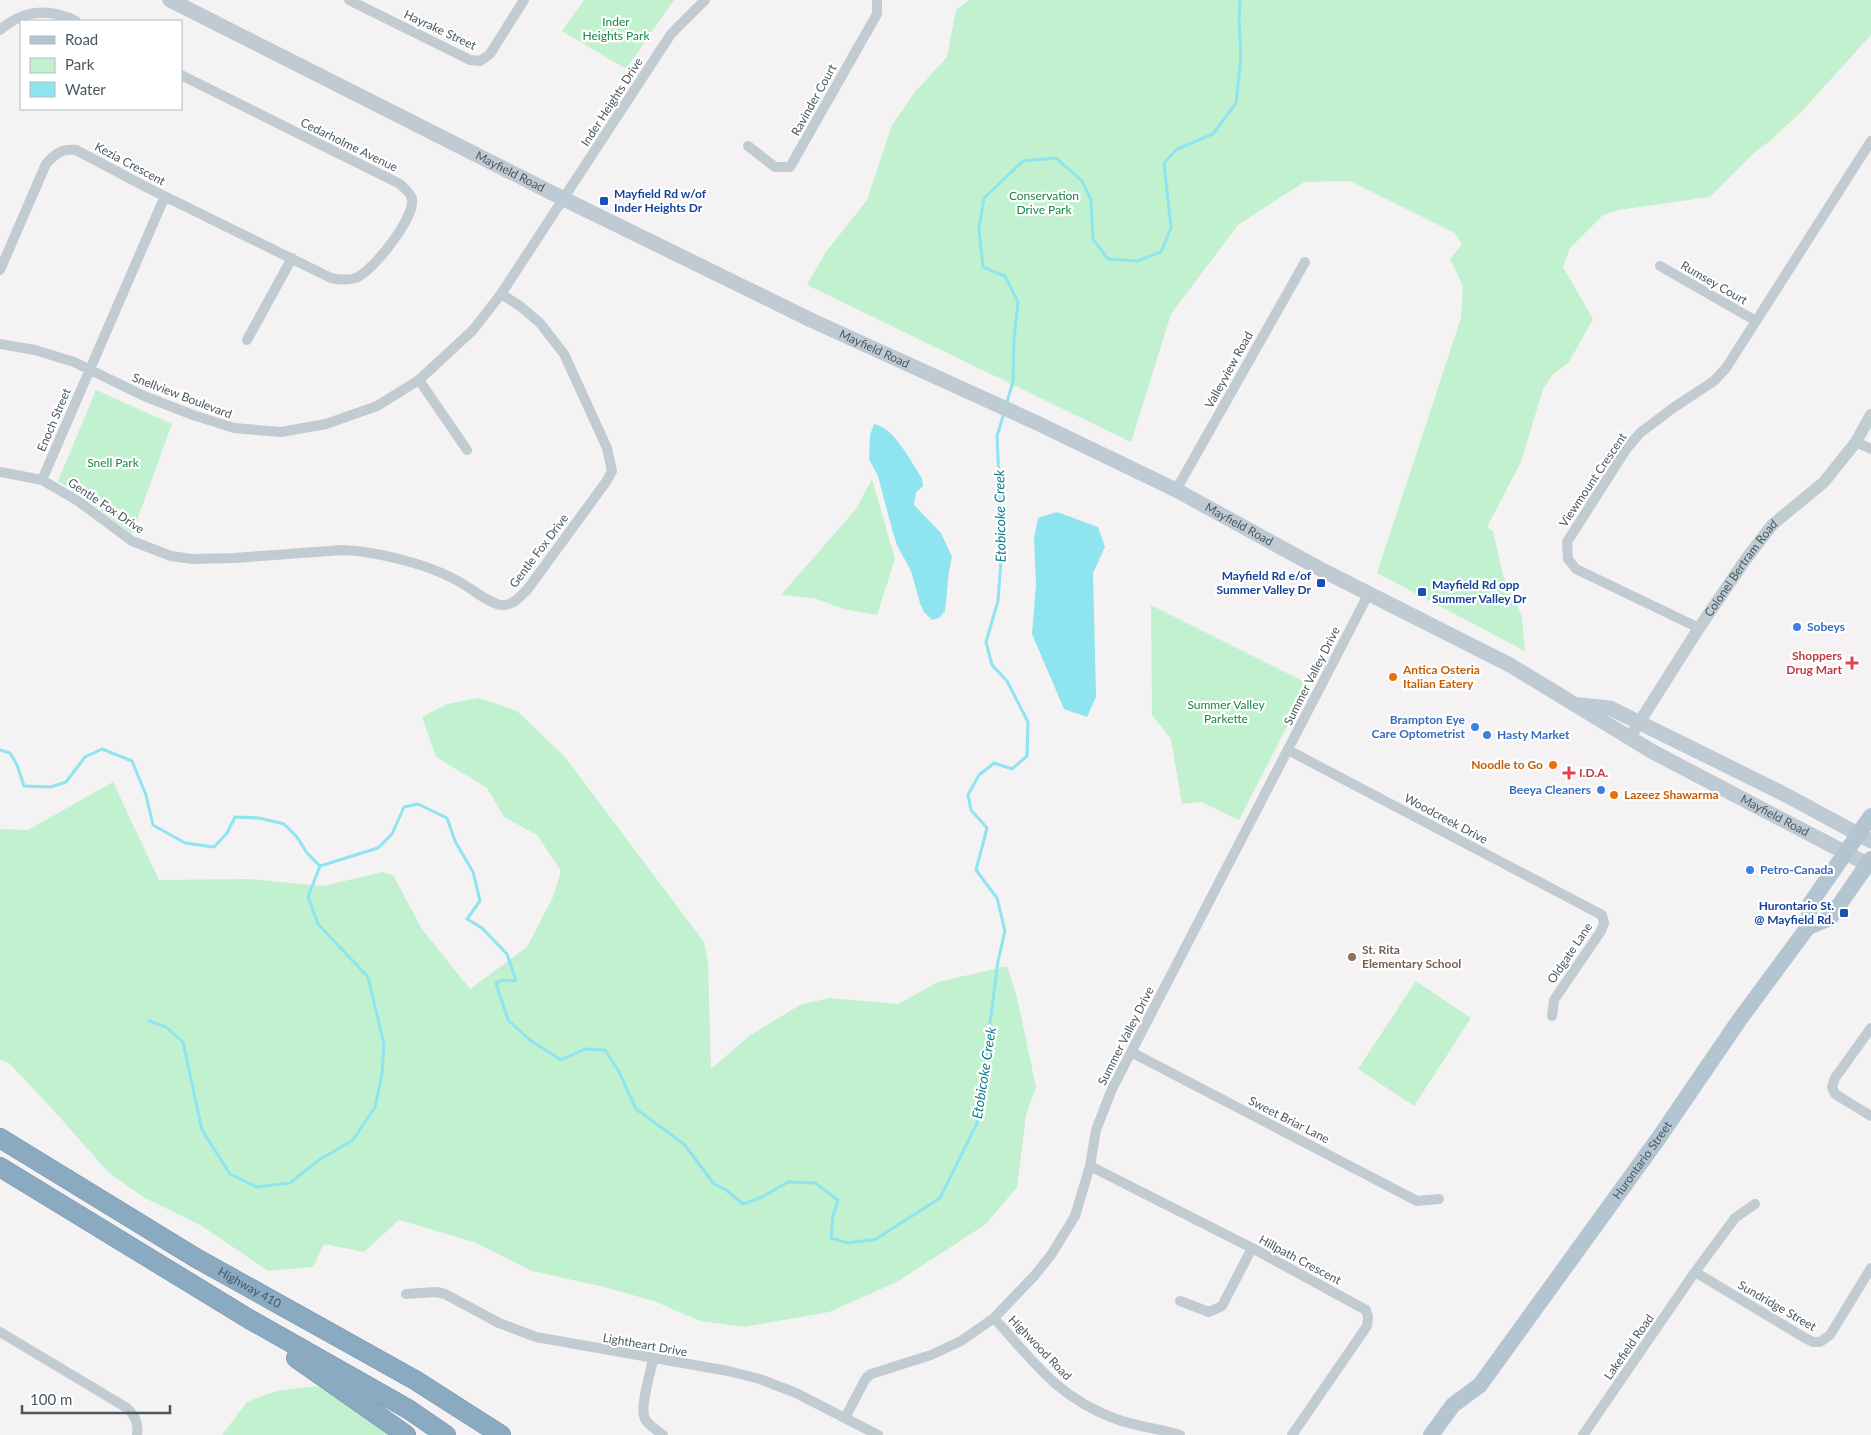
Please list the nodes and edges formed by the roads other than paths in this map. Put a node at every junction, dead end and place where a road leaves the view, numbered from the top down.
1 (170, 0) edge
2 (349, 0) edge
3 (524, 0) edge
4 (705, 0) edge
5 (878, 0) edge
6 (74, 20) edge
7 (0, 30) edge
8 (182, 75) edge
9 (1871, 141) edge
10 (748, 146) dead end
11 (165, 196) junction
12 (564, 199) junction
13 (4, 248) edge
14 (292, 258) junction
15 (1305, 262) dead end
16 (1660, 266) dead end
17 (0, 270) edge
18 (501, 294) junction
19 (1756, 322) junction
20 (247, 340) dead end
21 (0, 344) edge
22 (89, 370) junction
23 (419, 380) junction
24 (1871, 415) edge
25 (1856, 442) junction
26 (1871, 449) edge
27 (467, 450) dead end
28 (0, 472) edge
29 (42, 480) junction
30 (1176, 490) junction
31 (1369, 593) junction
32 (1699, 628) junction
33 (1576, 704) junction
34 (1638, 722) junction
35 (1630, 737) junction
36 (1288, 750) junction
37 (1871, 816) edge
38 (1865, 837) edge
39 (1846, 852) junction
40 (1870, 863) edge
41 (1592, 909) joint
42 (1808, 927) junction
43 (1552, 1016) dead end
44 (1871, 1028) edge
45 (1131, 1052) junction
46 (1871, 1116) edge
47 (0, 1138) edge
48 (1090, 1166) junction
49 (0, 1167) edge
50 (1439, 1199) dead end
51 (1755, 1204) dead end
52 (1252, 1248) junction
53 (1871, 1268) edge
54 (1695, 1272) junction
55 (406, 1294) dead end
56 (1180, 1301) dead end
57 (994, 1318) junction
58 (249, 1319) junction
59 (0, 1332) edge
60 (653, 1359) junction
61 (1472, 1391) junction
62 (845, 1418) junction
63 (137, 1435) edge
64 (406, 1435) edge
65 (446, 1435) edge
66 (501, 1435) edge
67 (663, 1435) edge
68 (878, 1435) edge
69 (1180, 1435) edge
70 (1292, 1435) edge
71 (1431, 1435) edge
72 (1445, 1435) edge
73 (1582, 1435) edge

1 - 12 main road, Mayfield Road
2 - 3 street, Hayrake Street
4 - 12 street, Inder Heights Drive
5 - 10 street, Ravinder Court
6 - 7 street
8 - 14 street, Cedarholme Avenue
9 - 19 street, Viewmount Crescent
11 - 13 street, Kezia Crescent
11 - 14 street, Cedarholme Avenue
11 - 22 street, Kezia Crescent
12 - 18 street, Snellview Boulevard
12 - 30 main road, Mayfield Road
13 - 17 street, Kezia Crescent
14 - 20 street
15 - 30 street, Valleyview Road
16 - 19 street, Rumsey Court
18 - 23 street, Snellview Boulevard
18 - 29 street, Gentle Fox Drive
19 - 32 street, Viewmount Crescent
21 - 22 street, Snellview Boulevard
22 - 23 street, Snellview Boulevard
22 - 29 street, Enoch Street
23 - 27 street
24 - 25 street, Colonel Bertram Road
25 - 26 street
25 - 32 street, Colonel Bertram Road
28 - 29 street, Gentle Fox Drive
30 - 31 main road, Mayfield Road
31 - 33 main road, Mayfield Road
31 - 36 street, Summer Valley Drive
32 - 34 street, Colonel Bertram Road
33 - 34 main road, Mayfield Road
33 - 35 main road, Mayfield Road
34 - 35 street, Colonel Bertram Road
34 - 38 main road, Mayfield Road
35 - 39 main road, Mayfield Road
36 - 41 street, Woodcreek Drive
36 - 45 street, Summer Valley Drive
37 - 38 main road, Hurontario Street
38 - 39 main road, Hurontario Street
39 - 40 main road, Mayfield Road
39 - 42 main road, Hurontario Street
40 - 42 main road, Hurontario Street
41 - 43 street, Oldgate Lane
42 - 61 main road, Hurontario Street
44 - 46 street
45 - 48 street, Summer Valley Drive
45 - 50 street, Sweet Briar Lane
47 - 66 highway, Highway 410
48 - 52 street, Hillpath Crescent
48 - 57 street, Summer Valley Drive
49 - 58 highway
51 - 54 street, Lakefield Road
52 - 56 street
52 - 70 street, Hillpath Crescent
53 - 54 street, Sundridge Street
54 - 73 street, Lakefield Road
55 - 60 street, Lightheart Drive
57 - 62 street, Summer Valley Drive
57 - 69 street, Highwood Road
58 - 64 highway
58 - 65 highway
59 - 63 street
60 - 62 street, Lightheart Drive
60 - 67 street
61 - 71 main road, Hurontario Street
61 - 72 main road, Hurontario Street
62 - 68 street, Lightheart Drive

